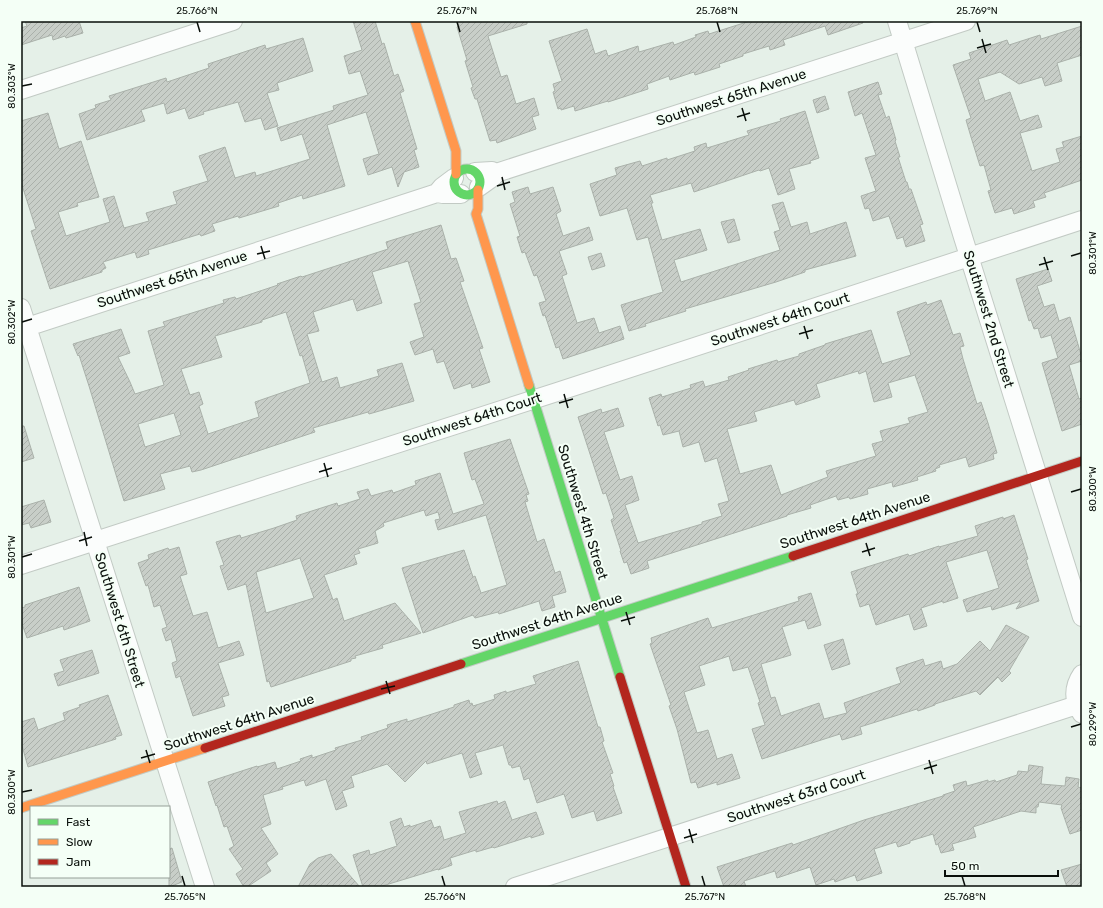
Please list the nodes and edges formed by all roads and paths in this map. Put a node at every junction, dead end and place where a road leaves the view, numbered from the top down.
1 (233, 21) edge
2 (415, 21) edge
3 (897, 21) edge
4 (966, 21) edge
5 (903, 41) junction
6 (21, 90) edge
7 (456, 151) junction
8 (476, 179) junction
9 (458, 185) junction
10 (476, 214) junction
11 (1082, 220) edge
12 (969, 257) junction
13 (21, 308) edge
14 (24, 328) edge
15 (533, 399) junction
16 (1082, 461) edge
17 (1038, 476) junction
18 (95, 541) junction
19 (21, 565) edge
20 (1082, 617) edge
21 (601, 618) junction
22 (1082, 674) edge
23 (1079, 709) edge
24 (165, 761) junction
25 (21, 808) edge
26 (670, 836) junction
27 (205, 887) edge
28 (515, 887) edge
29 (686, 887) edge

1 - 6 street
2 - 7 street, Southwest 4th Street
3 - 5 street, Southwest 2nd Street
4 - 5 street, Southwest 65th Avenue
5 - 8 street, Southwest 65th Avenue
5 - 12 street, Southwest 2nd Street
7 - 8 street, Southwest 4th Street
7 - 9 street, Southwest 4th Street
8 - 9 street
8 - 9 street
8 - 10 street, Southwest 4th Street
9 - 10 street, Southwest 4th Street
9 - 14 street, Southwest 65th Avenue
10 - 15 street, Southwest 4th Street
11 - 12 street, Southwest 64th Court
12 - 15 street, Southwest 64th Court
12 - 17 street, Southwest 2nd Street
13 - 14 street, Southwest 6th Street
14 - 18 street, Southwest 6th Street
15 - 18 street, Southwest 64th Court
15 - 21 street, Southwest 4th Street
16 - 17 street, Southwest 64th Avenue
17 - 20 street, Southwest 2nd Street
17 - 21 street, Southwest 64th Avenue
18 - 19 street, Southwest 64th Court
18 - 24 street, Southwest 6th Street
21 - 24 street, Southwest 64th Avenue
21 - 26 street, Southwest 4th Street
22 - 23 street
23 - 26 street, Southwest 63rd Court
24 - 25 street, Southwest 64th Avenue
24 - 27 street, Southwest 6th Street
26 - 28 street, Southwest 63rd Court
26 - 29 street, Southwest 4th Street

